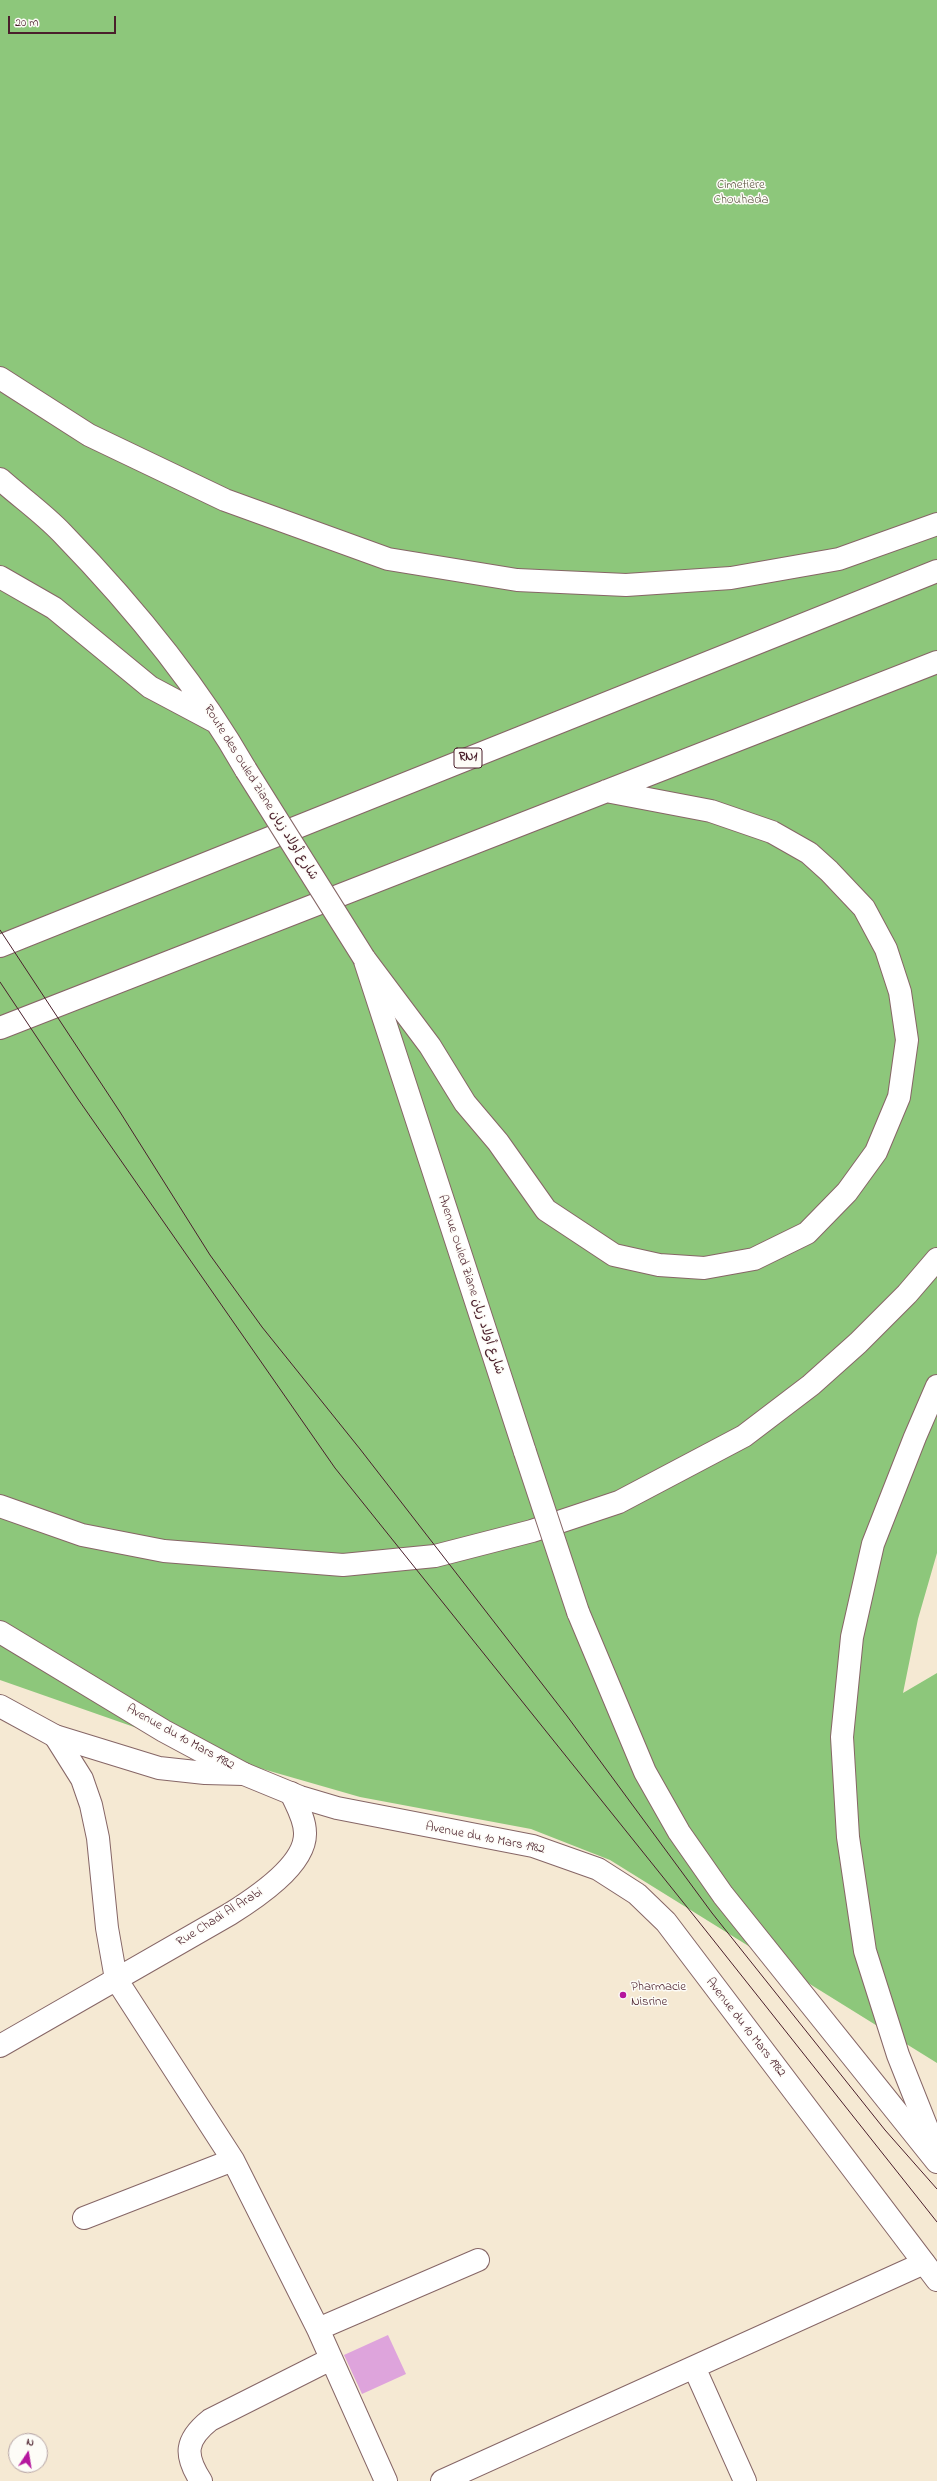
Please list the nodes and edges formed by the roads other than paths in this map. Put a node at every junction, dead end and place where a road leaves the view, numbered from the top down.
1 (0, 378) edge
2 (0, 479) edge
3 (937, 524) edge
4 (937, 571) edge
5 (0, 578) edge
6 (937, 662) edge
7 (220, 724) junction
8 (606, 791) junction
9 (0, 946) edge
10 (364, 958) junction
11 (0, 1028) edge
12 (937, 1259) edge
13 (937, 1386) edge
14 (0, 1506) edge
15 (0, 1632) edge
16 (0, 1706) edge
17 (55, 1736) junction
18 (244, 1774) junction
19 (291, 1793) junction
20 (116, 1979) junction
21 (0, 2046) edge
22 (937, 2153) edge
23 (233, 2160) junction
24 (937, 2162) edge
25 (84, 2218) dead end
26 (478, 2260) dead end
27 (931, 2272) edge
28 (318, 2329) junction
29 (331, 2359) junction
30 (694, 2367) junction
31 (384, 2480) edge
32 (201, 2481) edge
33 (442, 2481) edge
34 (745, 2481) edge

1 - 3 main road
2 - 7 main road, Route des Ouled Ziane شارع أولاد زيان
4 - 9 main road, RN1
5 - 7 main road
6 - 8 main road
7 - 10 main road, Route des Ouled Ziane شارع أولاد زيان, bridge
8 - 10 main road
8 - 11 main road
10 - 24 main road, Avenue Ouled Ziane شارع أولاد زيان, bridge
12 - 14 main road
13 - 22 main road
15 - 18 main road, Avenue du 10 Mars 1982
16 - 17 main road
17 - 18 main road
17 - 20 main road
18 - 19 main road, Avenue du 10 Mars 1982
19 - 20 main road, Rue Chadi Al Arabi
19 - 27 main road, Avenue du 10 Mars 1982
20 - 21 main road, Rue Chadi Al Arabi
20 - 23 main road
23 - 25 main road
23 - 28 main road
26 - 28 main road
27 - 30 main road
28 - 29 main road
29 - 31 main road
29 - 32 main road
30 - 33 main road
30 - 34 main road

